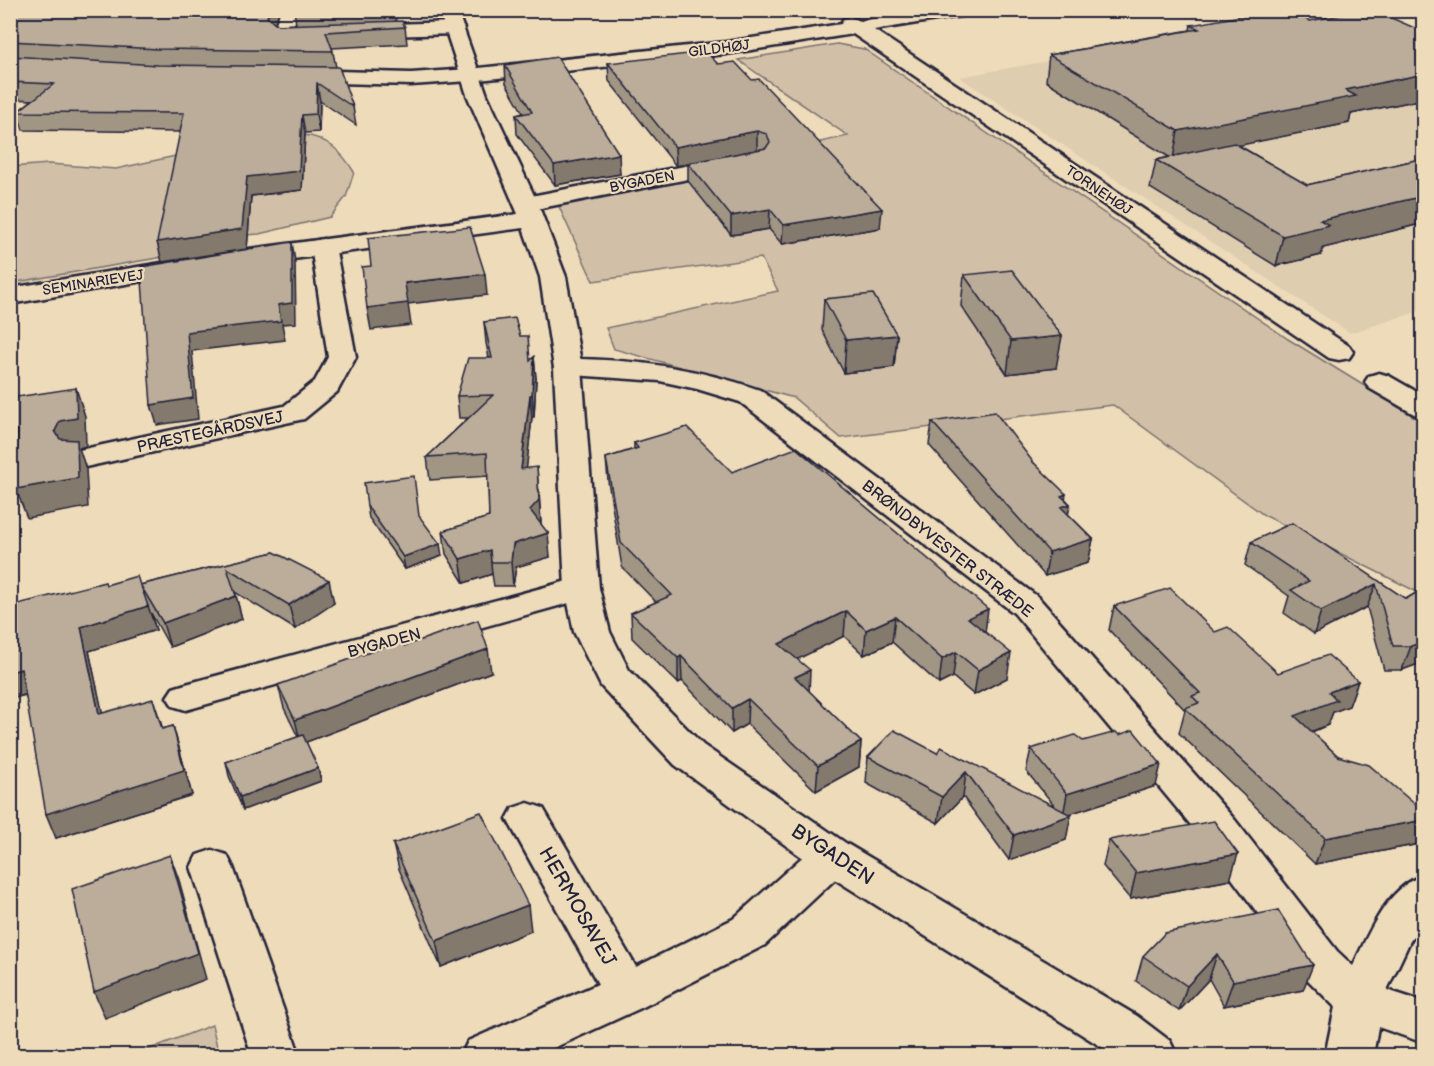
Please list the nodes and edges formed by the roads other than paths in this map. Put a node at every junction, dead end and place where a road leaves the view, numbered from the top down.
1 (290, 10) edge
2 (833, 10) edge
3 (967, 10) edge
4 (452, 19) edge
5 (858, 28) junction
6 (469, 75) junction
7 (276, 76) edge
8 (757, 159) edge
9 (529, 211) junction
10 (323, 246) junction
11 (10, 296) edge
12 (1339, 352) dead end
13 (568, 368) junction
14 (1379, 382) dead end
15 (1424, 408) edge
16 (81, 459) dead end
17 (582, 588) junction
18 (186, 697) dead end
19 (528, 819) dead end
20 (832, 856) junction
21 (212, 867) dead end
22 (1424, 892) edge
23 (627, 993) junction
24 (1359, 1001) junction
25 (1424, 1023) edge
26 (276, 1056) edge
27 (485, 1056) edge
28 (1154, 1056) edge
29 (1349, 1056) edge

1 - 4 street
2 - 5 street, TORNEHØJ
3 - 5 street, GILDHØJ
4 - 6 street, BYGADEN
5 - 6 street, GILDHØJ
5 - 12 street, TORNEHØJ
6 - 7 street, GILDHØJ
6 - 9 street, BYGADEN
8 - 9 street, BYGADEN
9 - 10 street, SEMINARIEVEJ
9 - 13 street, BYGADEN
10 - 11 street, SEMINARIEVEJ
10 - 16 street, PRÆSTEGÅRDSVEJ
13 - 17 street, BYGADEN
13 - 24 street, BRØNDBYVESTER STRÆDE
14 - 15 street
17 - 18 street, BYGADEN
17 - 20 street, BYGADEN
19 - 23 street, HERMOSAVEJ
20 - 23 street
20 - 28 street, BYGADEN
21 - 26 street
22 - 24 street
23 - 27 street
24 - 25 street
24 - 29 street

